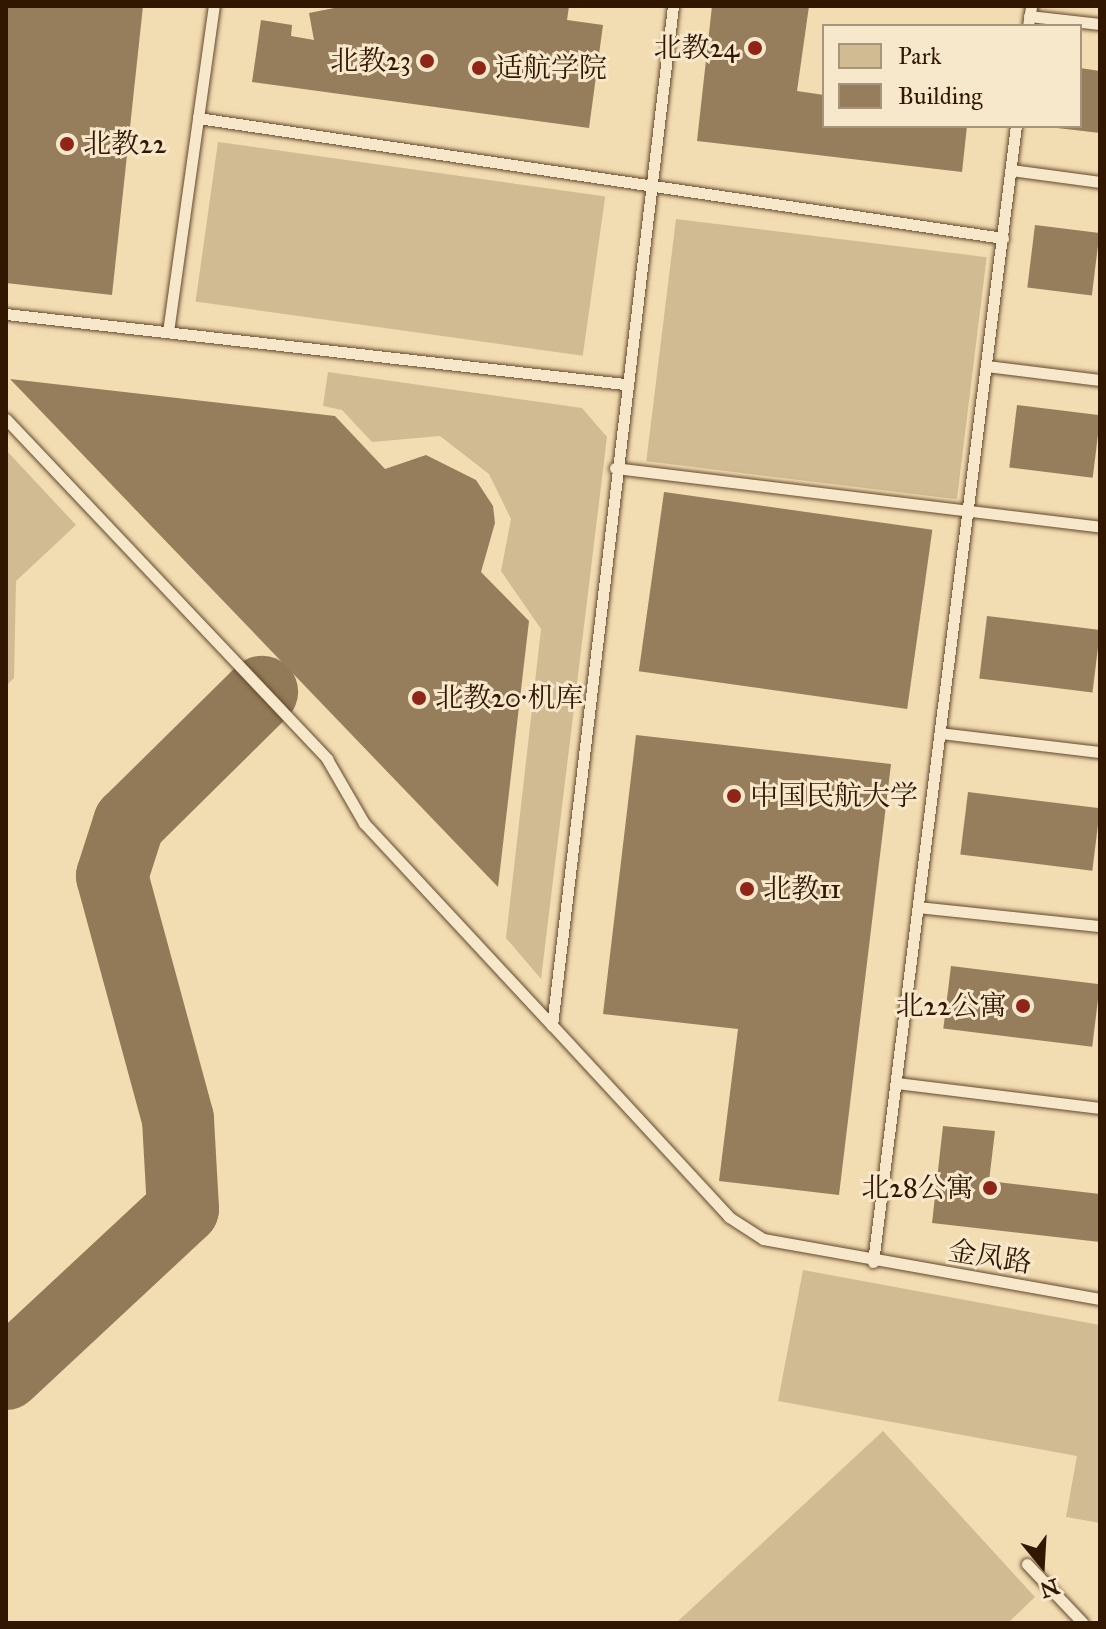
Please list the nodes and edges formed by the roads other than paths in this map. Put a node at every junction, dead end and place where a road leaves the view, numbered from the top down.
1 (214, 6) edge
2 (673, 6) edge
3 (1029, 16) edge
4 (1100, 24) edge
5 (198, 118) junction
6 (1016, 128) edge
7 (1011, 170) junction
8 (1100, 182) edge
9 (649, 185) junction
10 (1003, 238) junction
11 (6, 314) edge
12 (168, 332) junction
13 (986, 366) junction
14 (1100, 380) edge
15 (624, 384) junction
16 (6, 419) edge
17 (615, 468) junction
18 (968, 511) junction
19 (1100, 527) edge
20 (940, 733) junction
21 (1100, 752) edge
22 (918, 907) junction
23 (1100, 926) edge
24 (552, 1025) junction
25 (896, 1083) junction
26 (1100, 1108) edge
27 (873, 1262) junction
28 (1100, 1299) edge
29 (1027, 1564) dead end
30 (1083, 1623) edge

1 - 5 lane
2 - 9 lane
3 - 4 lane
5 - 9 lane
5 - 12 lane
6 - 7 lane
7 - 8 lane
7 - 10 lane
9 - 10 lane
9 - 15 lane
10 - 13 lane
11 - 12 lane
12 - 15 lane
13 - 14 lane
13 - 18 lane
15 - 17 lane
16 - 24 lane, 金凤路
17 - 18 lane
17 - 24 lane
18 - 19 lane
18 - 20 lane
20 - 21 lane
20 - 22 lane
22 - 23 lane
22 - 25 lane
24 - 27 lane, 金凤路
25 - 26 lane
25 - 27 lane
27 - 28 lane, 金凤路
29 - 30 lane

